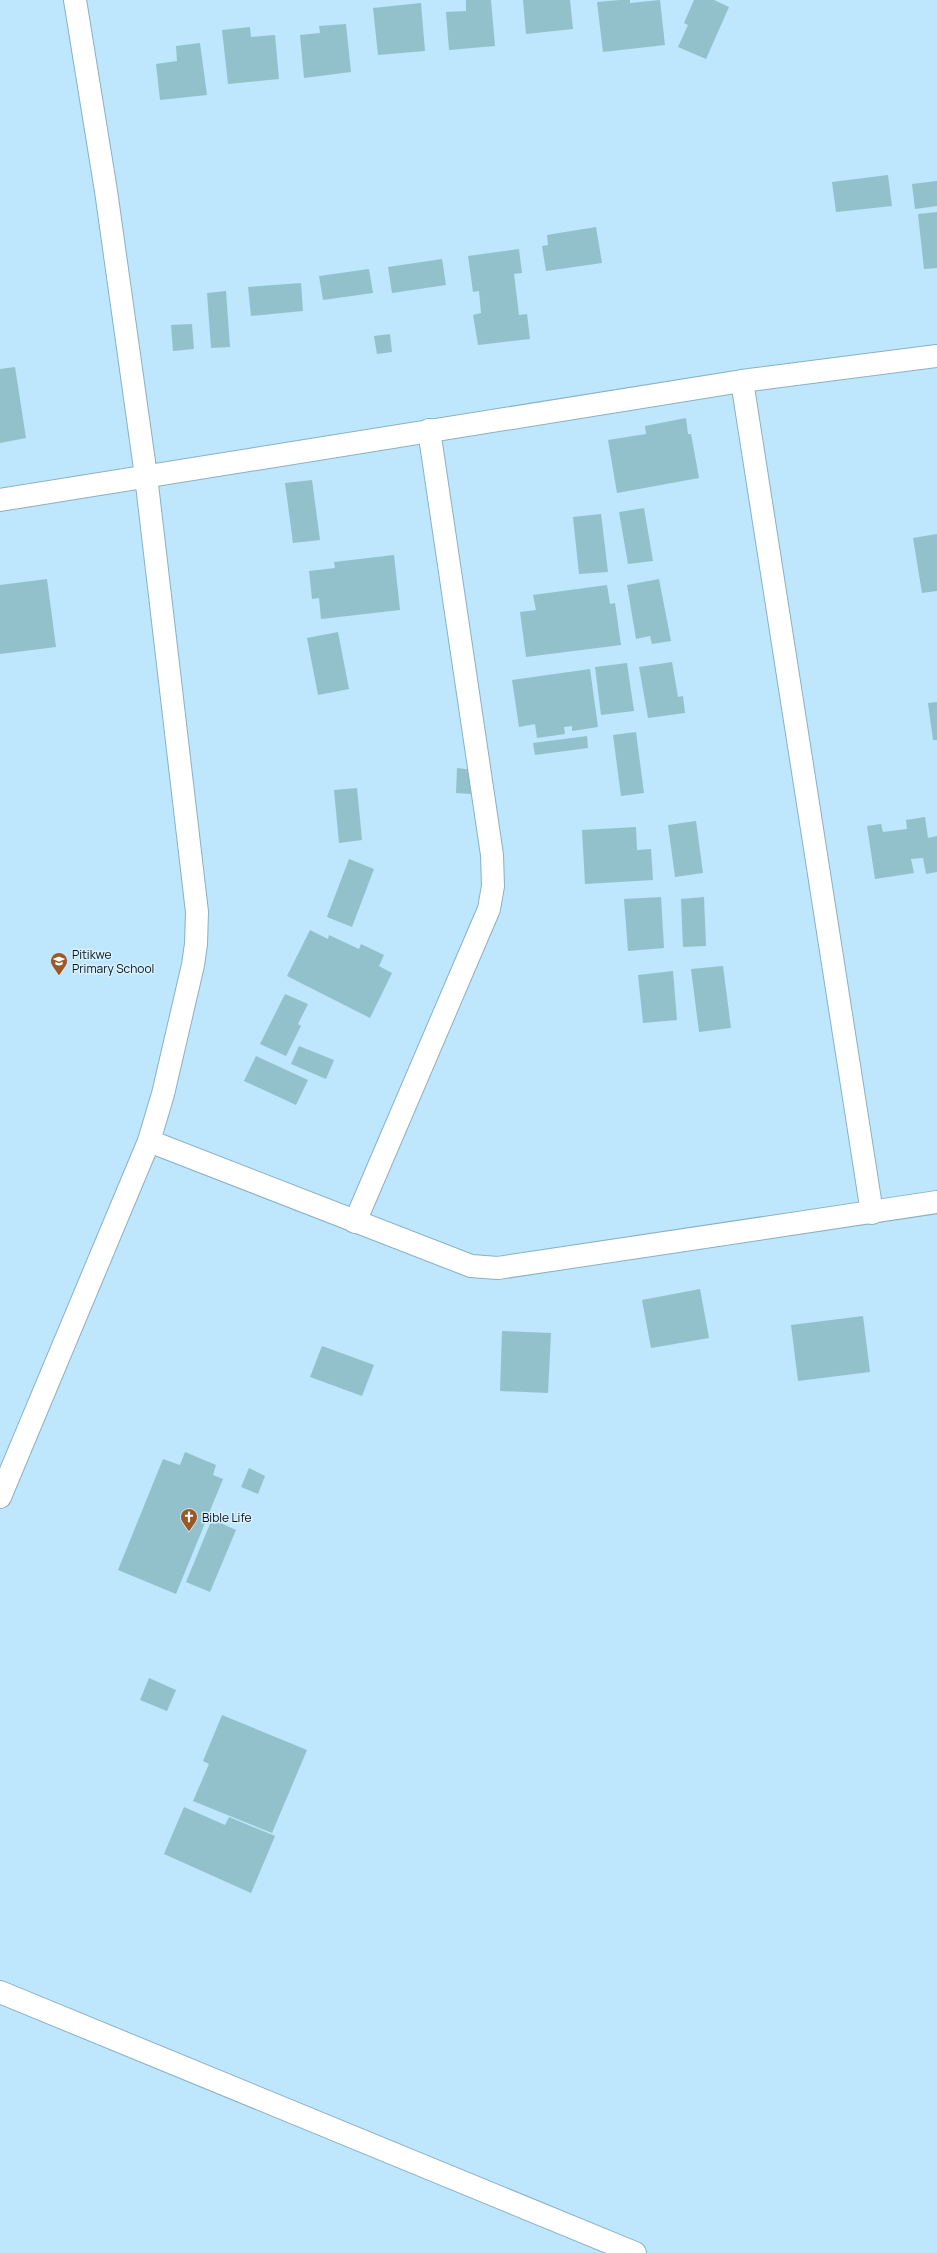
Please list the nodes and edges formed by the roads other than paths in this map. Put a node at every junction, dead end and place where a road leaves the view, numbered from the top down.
1 (75, 0) edge
2 (937, 356) edge
3 (742, 382) junction
4 (429, 430) junction
5 (146, 476) junction
6 (0, 500) edge
7 (149, 1141) junction
8 (937, 1202) edge
9 (872, 1213) junction
10 (356, 1222) junction
11 (0, 1497) edge
12 (0, 1992) edge
13 (635, 2253) edge

1 - 5 street
2 - 3 street
3 - 4 street
3 - 9 street
4 - 5 street
4 - 10 street
5 - 6 street
5 - 7 street
7 - 10 street
7 - 11 street
8 - 9 street
9 - 10 street
12 - 13 street

